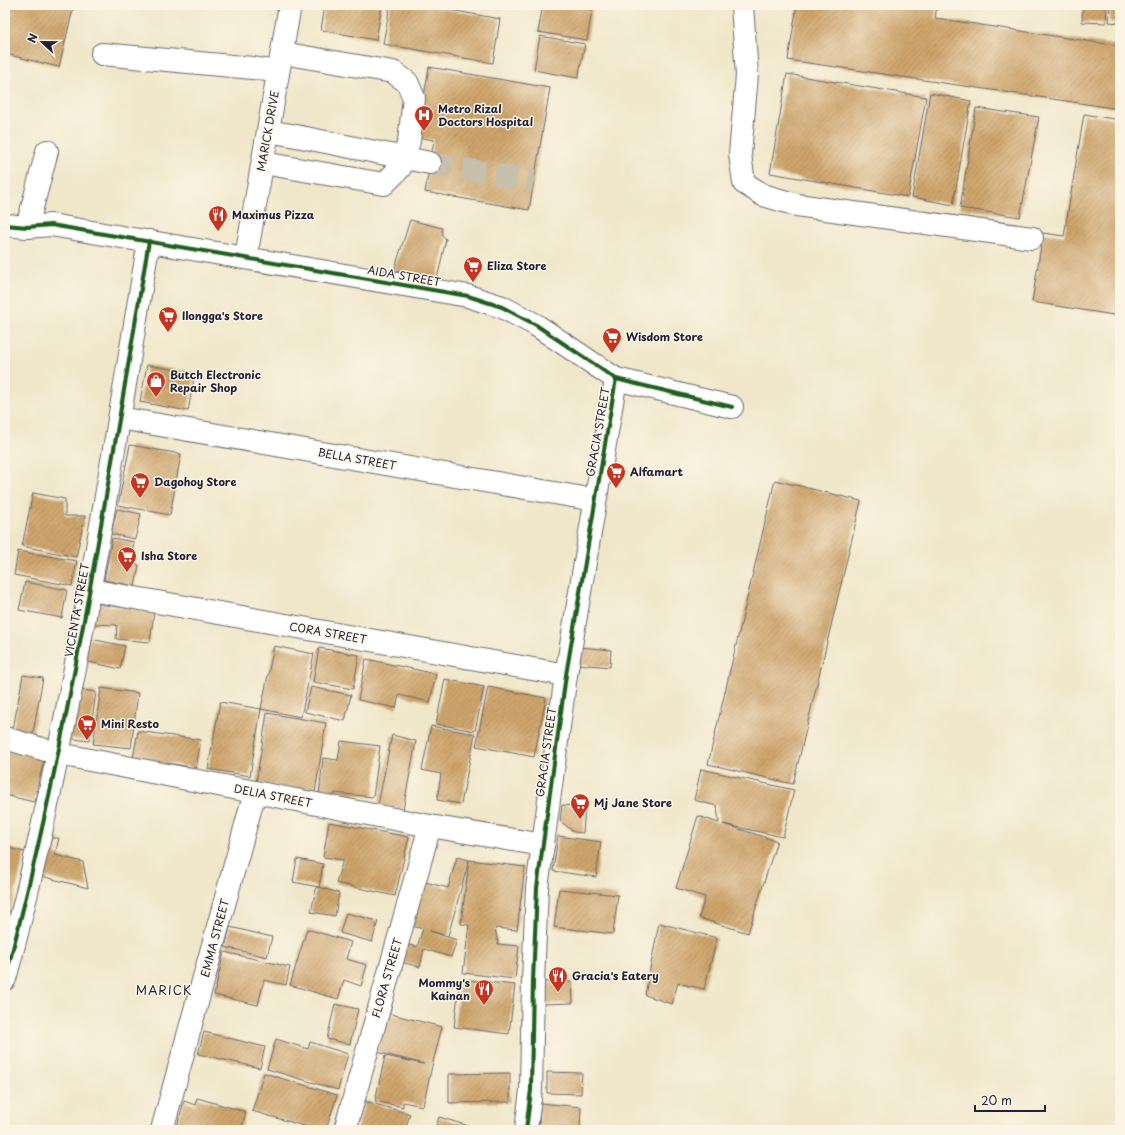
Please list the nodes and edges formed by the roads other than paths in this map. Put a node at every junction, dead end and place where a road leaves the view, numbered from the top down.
1 (290, 5) edge
2 (742, 5) edge
3 (102, 54) dead end
4 (280, 62) junction
5 (268, 131) junction
6 (47, 151) dead end
7 (403, 157) junction
8 (262, 163) junction
9 (430, 163) tunnel mouth
10 (5, 225) edge
11 (27, 227) junction
12 (1032, 238) dead end
13 (149, 241) junction
14 (246, 257) junction
15 (616, 379) junction
16 (732, 408) dead end
17 (119, 418) junction
18 (595, 500) junction
19 (90, 590) junction
20 (566, 675) junction
21 (5, 738) edge
22 (58, 754) junction
23 (255, 792) junction
24 (430, 826) junction
25 (543, 845) junction
26 (12, 925) edge
27 (5, 979) edge
28 (162, 1130) edge
29 (345, 1130) edge
30 (526, 1130) edge

1 - 4 street, MARICK DRIVE
2 - 12 street
3 - 4 street
4 - 5 street, MARICK DRIVE
4 - 7 street
5 - 7 street
5 - 8 street, MARICK DRIVE
6 - 11 street
7 - 8 street
7 - 9 street
8 - 14 street, MARICK DRIVE
10 - 11 street, AIDA STREET
11 - 13 street, AIDA STREET
13 - 14 street, AIDA STREET
13 - 17 street, VICENTA STREET
14 - 15 street, AIDA STREET
15 - 16 street, AIDA STREET
15 - 18 street, GRACIA STREET
17 - 18 street, BELLA STREET
17 - 19 street, VICENTA STREET
18 - 20 street, GRACIA STREET
19 - 20 street, CORA STREET
19 - 22 street, VICENTA STREET
20 - 25 street, GRACIA STREET
21 - 22 street, DELIA STREET
22 - 23 street, DELIA STREET
22 - 26 street, VICENTA STREET
23 - 24 street, DELIA STREET
23 - 28 street, EMMA STREET
24 - 25 street, DELIA STREET
24 - 29 street, FLORA STREET
25 - 30 street, GRACIA STREET
26 - 27 street, VICENTA STREET

